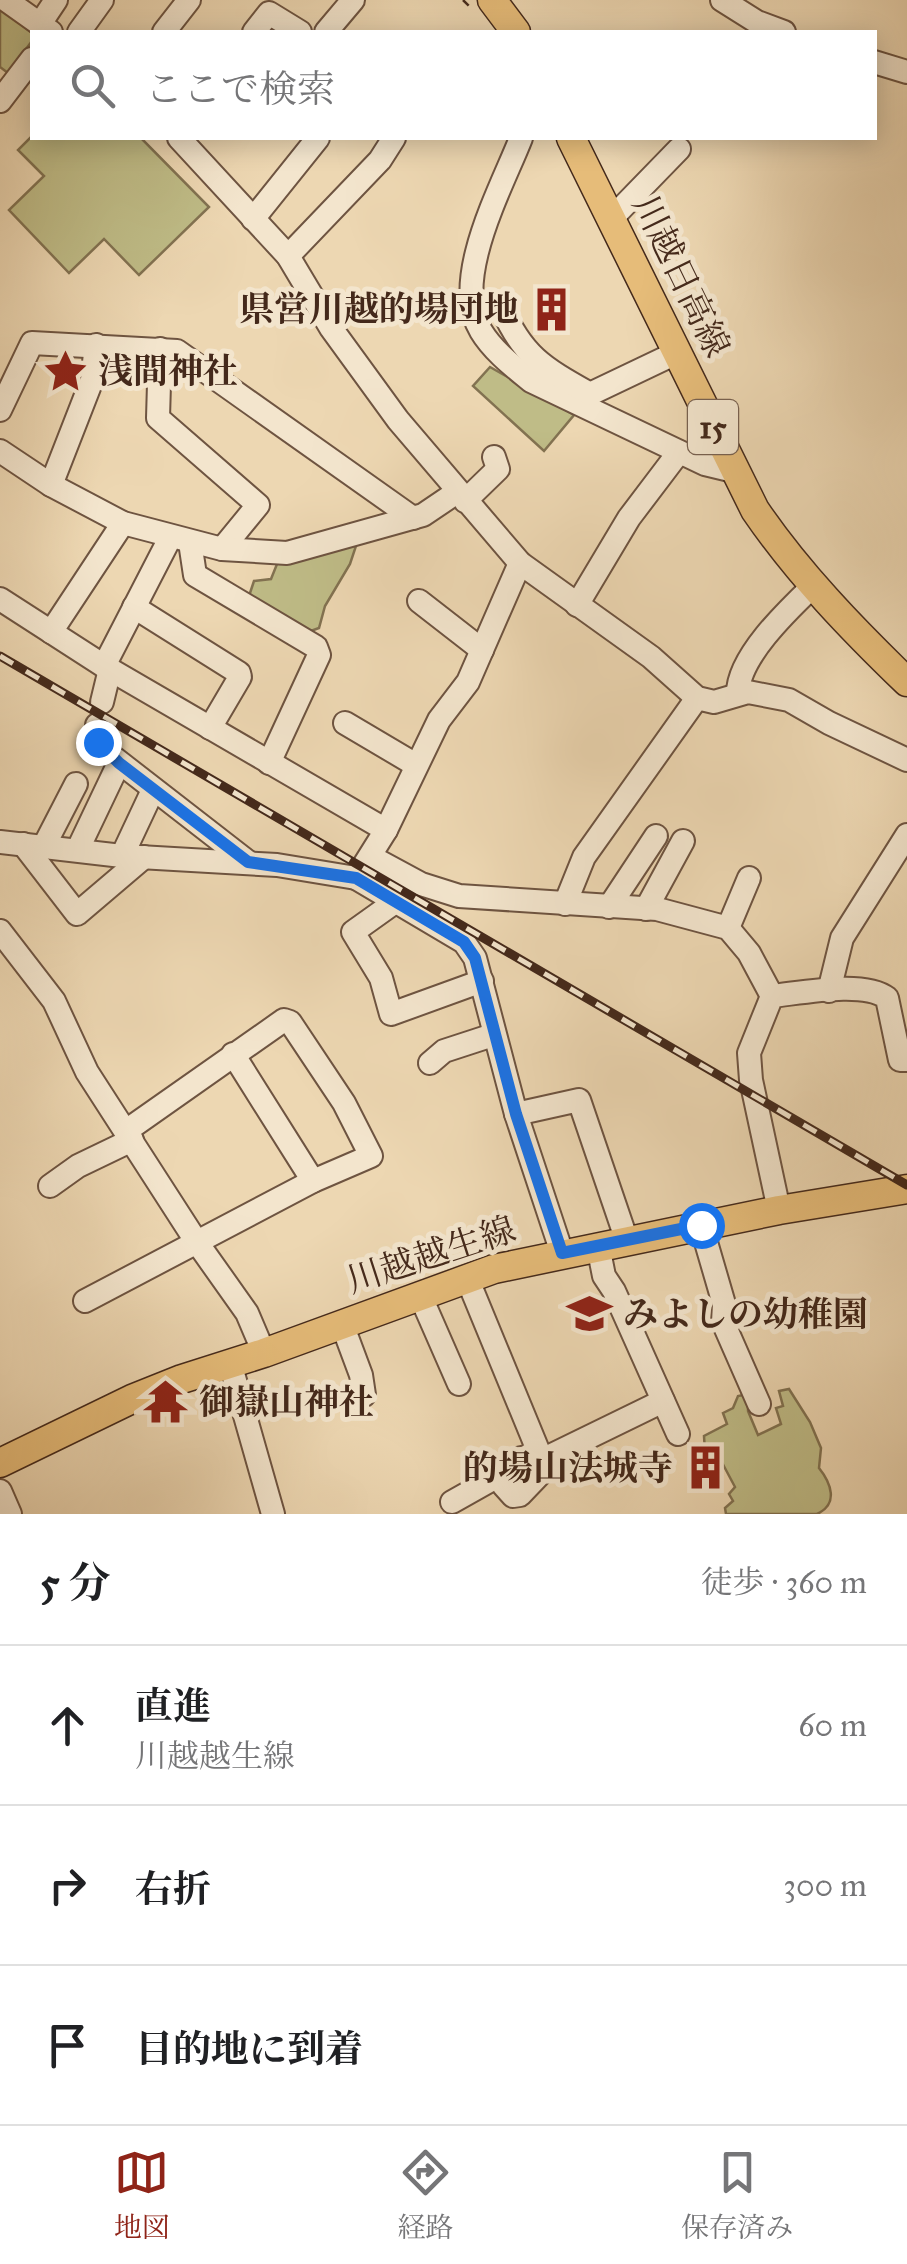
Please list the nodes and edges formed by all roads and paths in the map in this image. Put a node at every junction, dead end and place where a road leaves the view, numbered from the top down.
1 (56, 0) edge
2 (102, 0) edge
3 (189, 0) edge
4 (353, 0) edge
5 (492, 0) edge
6 (722, 0) edge
7 (8, 1) edge
8 (260, 6) edge
9 (45, 28) edge
10 (81, 30) edge
11 (166, 30) edge
12 (297, 30) edge
13 (328, 30) edge
14 (514, 30) edge
15 (778, 30) edge
16 (30, 63) edge
17 (877, 63) edge
18 (907, 72) edge
19 (0, 101) edge
20 (181, 140) edge
21 (316, 140) edge
22 (393, 140) edge
23 (520, 140) edge
24 (572, 140) edge
25 (679, 149) dead end
26 (253, 219) junction
27 (611, 219) junction
28 (288, 256) junction
29 (501, 306) dead end
30 (96, 345) junction
31 (160, 349) junction
32 (676, 353) junction
33 (0, 410) edge
34 (679, 452) junction
35 (494, 457) dead end
36 (4, 462) edge
37 (734, 471) junction
38 (50, 486) junction
39 (461, 496) junction
40 (413, 518) junction
41 (123, 523) junction
42 (180, 540) junction
43 (222, 549) junction
44 (520, 564) junction
45 (814, 585) junction
46 (0, 599) edge
47 (419, 601) dead end
48 (577, 606) junction
49 (134, 607) junction
50 (50, 632) junction
51 (482, 650) junction
52 (107, 668) junction
53 (907, 682) edge
54 (738, 693) junction
55 (697, 698) junction
56 (345, 723) dead end
57 (210, 728) junction
58 (907, 760) edge
59 (119, 763) junction
60 (269, 763) junction
61 (416, 765) junction
62 (76, 784) dead end
63 (154, 790) junction
64 (386, 830) junction
65 (907, 835) edge
66 (656, 836) dead end
67 (683, 841) dead end
68 (22, 844) edge
69 (78, 849) junction
70 (133, 856) junction
71 (371, 858) junction
72 (248, 862) junction
73 (356, 878) junction
74 (749, 878) dead end
75 (395, 902) junction
76 (565, 904) junction
77 (609, 907) junction
78 (646, 909) junction
79 (728, 928) junction
80 (0, 930) edge
81 (482, 980) junction
82 (829, 991) junction
83 (772, 996) junction
84 (494, 1035) junction
85 (233, 1054) junction
86 (907, 1060) edge
87 (430, 1063) dead end
88 (516, 1114) junction
89 (129, 1135) junction
90 (313, 1180) junction
91 (50, 1186) dead end
92 (907, 1189) edge
93 (779, 1210) junction
94 (701, 1225) junction
95 (196, 1241) junction
96 (627, 1241) junction
97 (598, 1246) junction
98 (562, 1253) junction
99 (466, 1278) junction
100 (420, 1295) junction
101 (85, 1301) dead end
102 (342, 1324) junction
103 (264, 1353) junction
104 (230, 1363) junction
105 (459, 1384) dead end
106 (364, 1395) dead end
107 (663, 1401) junction
108 (758, 1404) dead end
109 (678, 1434) dead end
110 (542, 1460) junction
111 (0, 1464) edge
112 (500, 1475) junction
113 (0, 1491) edge
114 (452, 1502) dead end
115 (515, 1505) edge
116 (10, 1514) edge
117 (273, 1514) edge

1 - 9 street
2 - 10 street
3 - 11 street
4 - 13 street
5 - 14 main road
6 - 15 street
7 - 9 street
8 - 12 street
16 - 19 street
17 - 18 street
20 - 26 street
21 - 26 street
22 - 28 street
23 - 34 street
24 - 27 main road, 川越日高線 / 15
25 - 27 street
26 - 28 street
27 - 32 main road, 川越日高線 / 15
28 - 39 street
29 - 32 street
30 - 31 street
30 - 33 street
30 - 38 street
31 - 40 street
31 - 43 street
32 - 37 main road, 川越日高線 / 15
34 - 37 street
34 - 48 street
35 - 39 street
36 - 38 street
37 - 45 main road, 川越日高線 / 15
38 - 41 street
39 - 40 street
39 - 44 street
40 - 43 street
41 - 42 street
41 - 50 street
42 - 43 street
42 - 49 street
42 - 60 street
44 - 48 street
44 - 51 street
45 - 53 main road, 川越日高線 / 15
45 - 54 street
46 - 50 street
47 - 51 street
48 - 55 street
49 - 52 street
49 - 57 street
50 - 52 street
51 - 61 street
52 - 57 street
52 - 59 street
54 - 55 street
54 - 58 street
55 - 76 street
56 - 61 street
57 - 60 street
59 - 63 street
59 - 69 street
60 - 64 street
61 - 64 street
62 - 68 street
63 - 70 street
63 - 72 street
64 - 71 street
65 - 82 street
66 - 77 street
67 - 78 street
68 - 69 street
68 - 70 street
69 - 70 street
70 - 72 street
71 - 73 street
71 - 76 street
72 - 73 street
73 - 75 street
74 - 79 street
75 - 81 street
75 - 81 street
76 - 77 street
77 - 78 street
78 - 79 street
79 - 83 street
80 - 89 street
81 - 84 street
82 - 83 street
82 - 86 street
83 - 93 street
84 - 87 street
84 - 88 street
85 - 89 street
85 - 90 street
85 - 90 street
88 - 96 street
88 - 98 street
89 - 91 street
89 - 95 street
90 - 95 street
92 - 93 main road, 川越越生線
93 - 94 main road, 川越越生線
94 - 96 main road, 川越越生線
94 - 108 street
95 - 101 street
95 - 103 street
96 - 97 main road, 川越越生線
97 - 98 main road, 川越越生線
97 - 107 street
98 - 99 main road, 川越越生線
99 - 100 main road, 川越越生線
99 - 110 street
100 - 102 main road, 川越越生線
100 - 105 street
102 - 103 main road, 川越越生線
102 - 106 street
103 - 104 main road, 川越越生線
104 - 111 main road, 川越越生線
104 - 117 street
107 - 109 street
107 - 110 street
110 - 112 street
110 - 115 street
112 - 114 street
112 - 115 street
113 - 116 street

